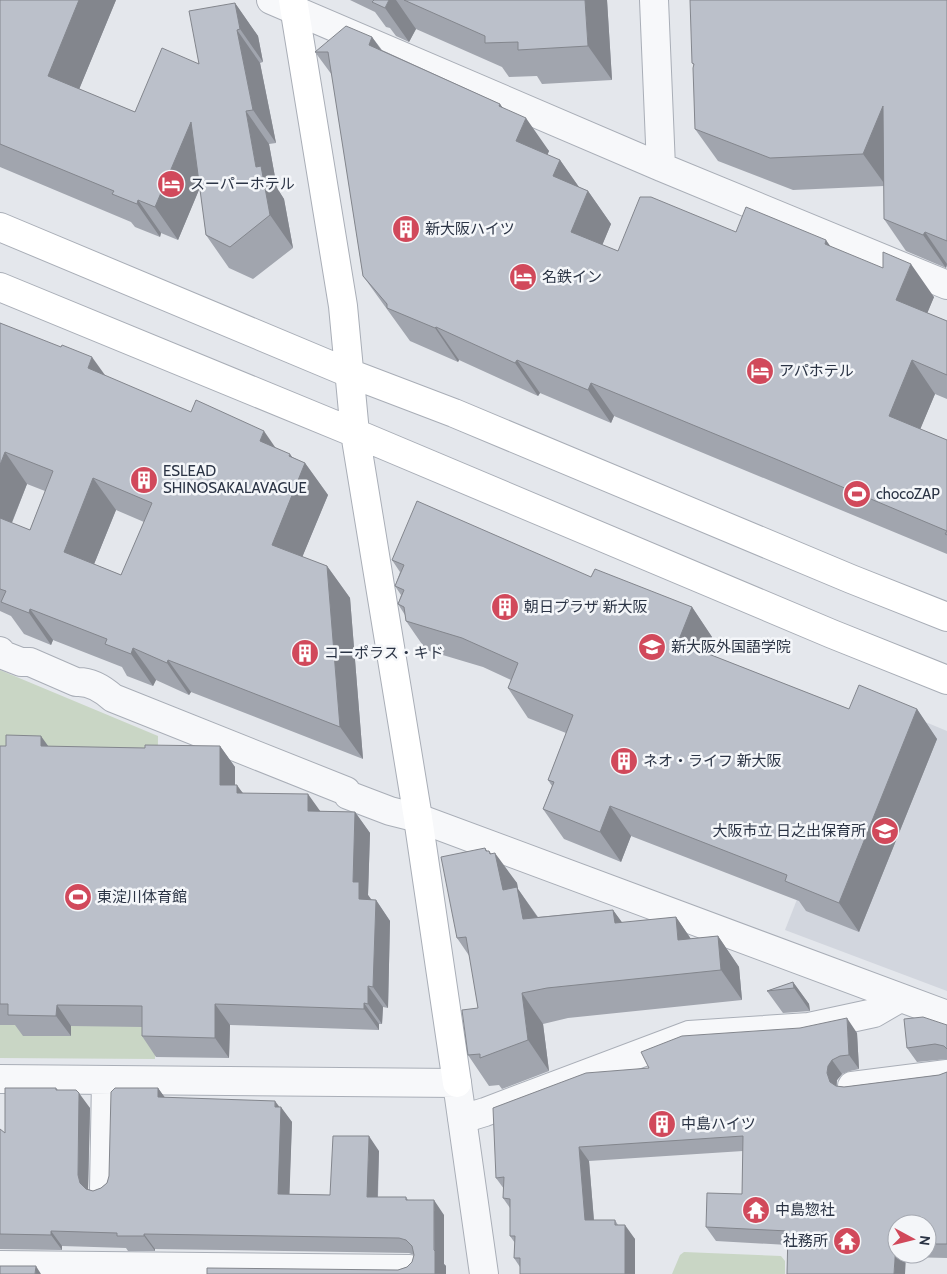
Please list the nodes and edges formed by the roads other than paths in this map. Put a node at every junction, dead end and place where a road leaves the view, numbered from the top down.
1 (654, 0) edge
2 (286, 3) edge
3 (661, 167) junction
4 (0, 227) edge
5 (947, 285) edge
6 (0, 287) edge
7 (349, 373) junction
8 (355, 433) junction
9 (947, 617) edge
10 (0, 652) edge
11 (947, 680) edge
12 (418, 818) junction
13 (900, 998) junction
14 (947, 1015) edge
15 (947, 1074) edge
16 (0, 1080) edge
17 (106, 1081) junction
18 (458, 1083) junction
19 (852, 1086) edge
20 (462, 1119) junction
21 (104, 1190) edge
22 (0, 1266) edge
23 (409, 1269) edge
24 (65, 1270) edge
25 (484, 1274) edge

1 - 3 street
2 - 3 street
2 - 7 street
3 - 5 street
4 - 7 street
6 - 8 street
7 - 8 street
7 - 9 street
8 - 11 street
8 - 12 street
10 - 12 street
12 - 13 street
12 - 18 street
13 - 14 street
13 - 20 street
15 - 19 street
16 - 17 street
17 - 18 street
17 - 21 street
18 - 20 street
20 - 25 street
22 - 24 street
23 - 24 street

